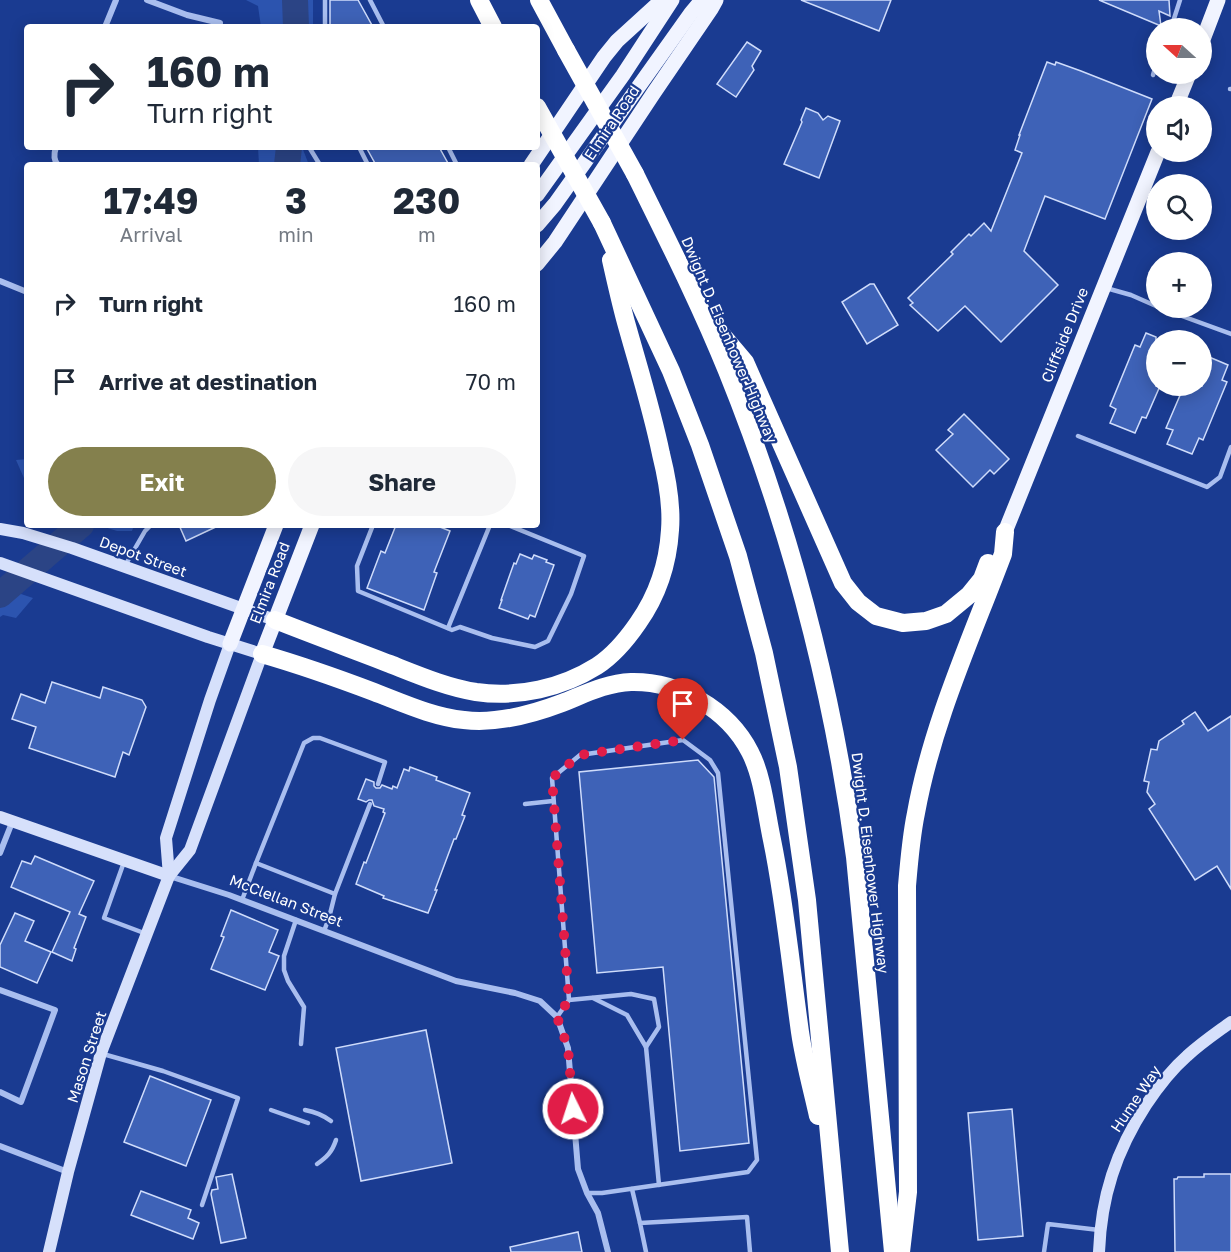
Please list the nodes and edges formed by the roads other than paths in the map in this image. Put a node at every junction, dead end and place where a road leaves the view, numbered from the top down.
1 (116, 0) edge
2 (147, 0) edge
3 (325, 0) edge
4 (370, 0) edge
5 (478, 0) edge
6 (539, 0) edge
7 (663, 0) edge
8 (672, 0) edge
9 (702, 0) edge
10 (716, 0) edge
11 (1180, 0) edge
12 (1218, 0) edge
13 (1174, 18) edge
14 (1211, 18) edge
15 (220, 23) dead end
16 (106, 24) edge
17 (325, 24) edge
18 (382, 24) edge
19 (491, 24) edge
20 (540, 112) edge
21 (533, 162) edge
22 (1154, 162) edge
23 (540, 191) edge
24 (540, 222) edge
25 (602, 224) junction
26 (540, 260) edge
27 (0, 281) edge
28 (1103, 287) junction
29 (24, 291) edge
30 (1146, 302) edge
31 (701, 310) junction
32 (1188, 318) edge
33 (1231, 334) edge
34 (1078, 436) dead end
35 (1231, 447) edge
36 (145, 528) edge
37 (275, 528) edge
38 (311, 528) edge
39 (372, 528) edge
40 (489, 528) edge
41 (515, 528) edge
42 (0, 529) edge
43 (1005, 532) junction
44 (0, 563) edge
45 (125, 567) junction
46 (244, 609) junction
47 (275, 620) junction
48 (448, 628) junction
49 (230, 644) junction
50 (262, 654) junction
51 (378, 784) dead end
52 (553, 801) junction
53 (370, 804) dead end
54 (525, 804) dead end
55 (0, 817) edge
56 (13, 820) junction
57 (0, 853) edge
58 (124, 861) junction
59 (256, 863) junction
60 (170, 876) junction
61 (335, 894) junction
62 (242, 900) junction
63 (296, 920) junction
64 (324, 931) junction
65 (147, 934) junction
66 (0, 990) edge
67 (592, 998) junction
68 (569, 1000) junction
69 (557, 1017) junction
70 (1231, 1022) edge
71 (301, 1044) dead end
72 (646, 1047) junction
73 (101, 1053) junction
74 (0, 1092) edge
75 (271, 1110) dead end
76 (305, 1110) dead end
77 (331, 1121) dead end
78 (308, 1123) dead end
79 (336, 1140) dead end
80 (0, 1146) edge
81 (317, 1164) dead end
82 (68, 1173) junction
83 (659, 1185) junction
84 (632, 1189) junction
85 (835, 1192) junction
86 (587, 1193) junction
87 (202, 1205) dead end
88 (640, 1223) junction
89 (1100, 1230) junction
90 (50, 1252) edge
91 (608, 1252) edge
92 (646, 1252) edge
93 (750, 1252) edge
94 (840, 1252) edge
95 (893, 1252) edge
96 (901, 1252) edge
97 (1044, 1252) edge
98 (1099, 1252) edge

1 - 16 street
2 - 15 street
3 - 17 lane
4 - 18 lane
5 - 19 highway
6 - 31 highway, Dwight D. Eisenhower Highway, bridge
7 - 21 main road
8 - 23 main road, Elmira Road
9 - 24 main road, Elmira Road
10 - 26 main road, Elmira Road
11 - 13 lane
12 - 14 main road
20 - 25 highway, bridge
22 - 28 main road, Cliffside Drive
25 - 47 highway
25 - 85 highway
27 - 29 street
28 - 30 lane
28 - 43 main road, Cliffside Drive
31 - 43 highway
31 - 95 highway, Dwight D. Eisenhower Highway
32 - 33 lane
34 - 35 lane
36 - 45 lane
37 - 46 main road, Elmira Road
38 - 47 main road, Elmira Road
39 - 48 lane
40 - 48 lane
41 - 48 lane
42 - 45 main road, Depot Street
43 - 96 highway
44 - 49 main road
45 - 46 main road, Depot Street
46 - 47 main road, Depot Street
46 - 49 main road, Elmira Road
47 - 50 main road, Elmira Road
49 - 50 main road
49 - 60 main road, Mason Street
50 - 60 main road, Mason Street
50 - 85 highway
51 - 59 lane
52 - 54 lane
52 - 68 lane
52 - 83 lane
53 - 61 lane
55 - 56 main road, McClellan Street
56 - 57 street
56 - 58 main road, McClellan Street
58 - 60 main road, McClellan Street
58 - 65 lane
59 - 61 lane
59 - 62 lane
60 - 62 street, McClellan Street
60 - 65 main road, Mason Street
61 - 64 lane
62 - 63 street, McClellan Street
63 - 64 street, McClellan Street
63 - 71 lane
64 - 69 street, McClellan Street
65 - 73 main road, Mason Street
66 - 74 street
67 - 68 lane
67 - 72 lane
67 - 72 lane
68 - 69 lane
69 - 86 street
70 - 89 main road, Hume Way
72 - 83 lane
73 - 82 main road, Mason Street
73 - 87 lane
75 - 78 lane
76 - 77 lane
79 - 81 lane
80 - 82 street
82 - 90 main road, Mason Street
83 - 84 lane
84 - 86 lane
84 - 88 lane
85 - 94 highway
86 - 91 street
88 - 92 lane
88 - 93 lane
89 - 97 lane
89 - 98 main road, Hume Way

